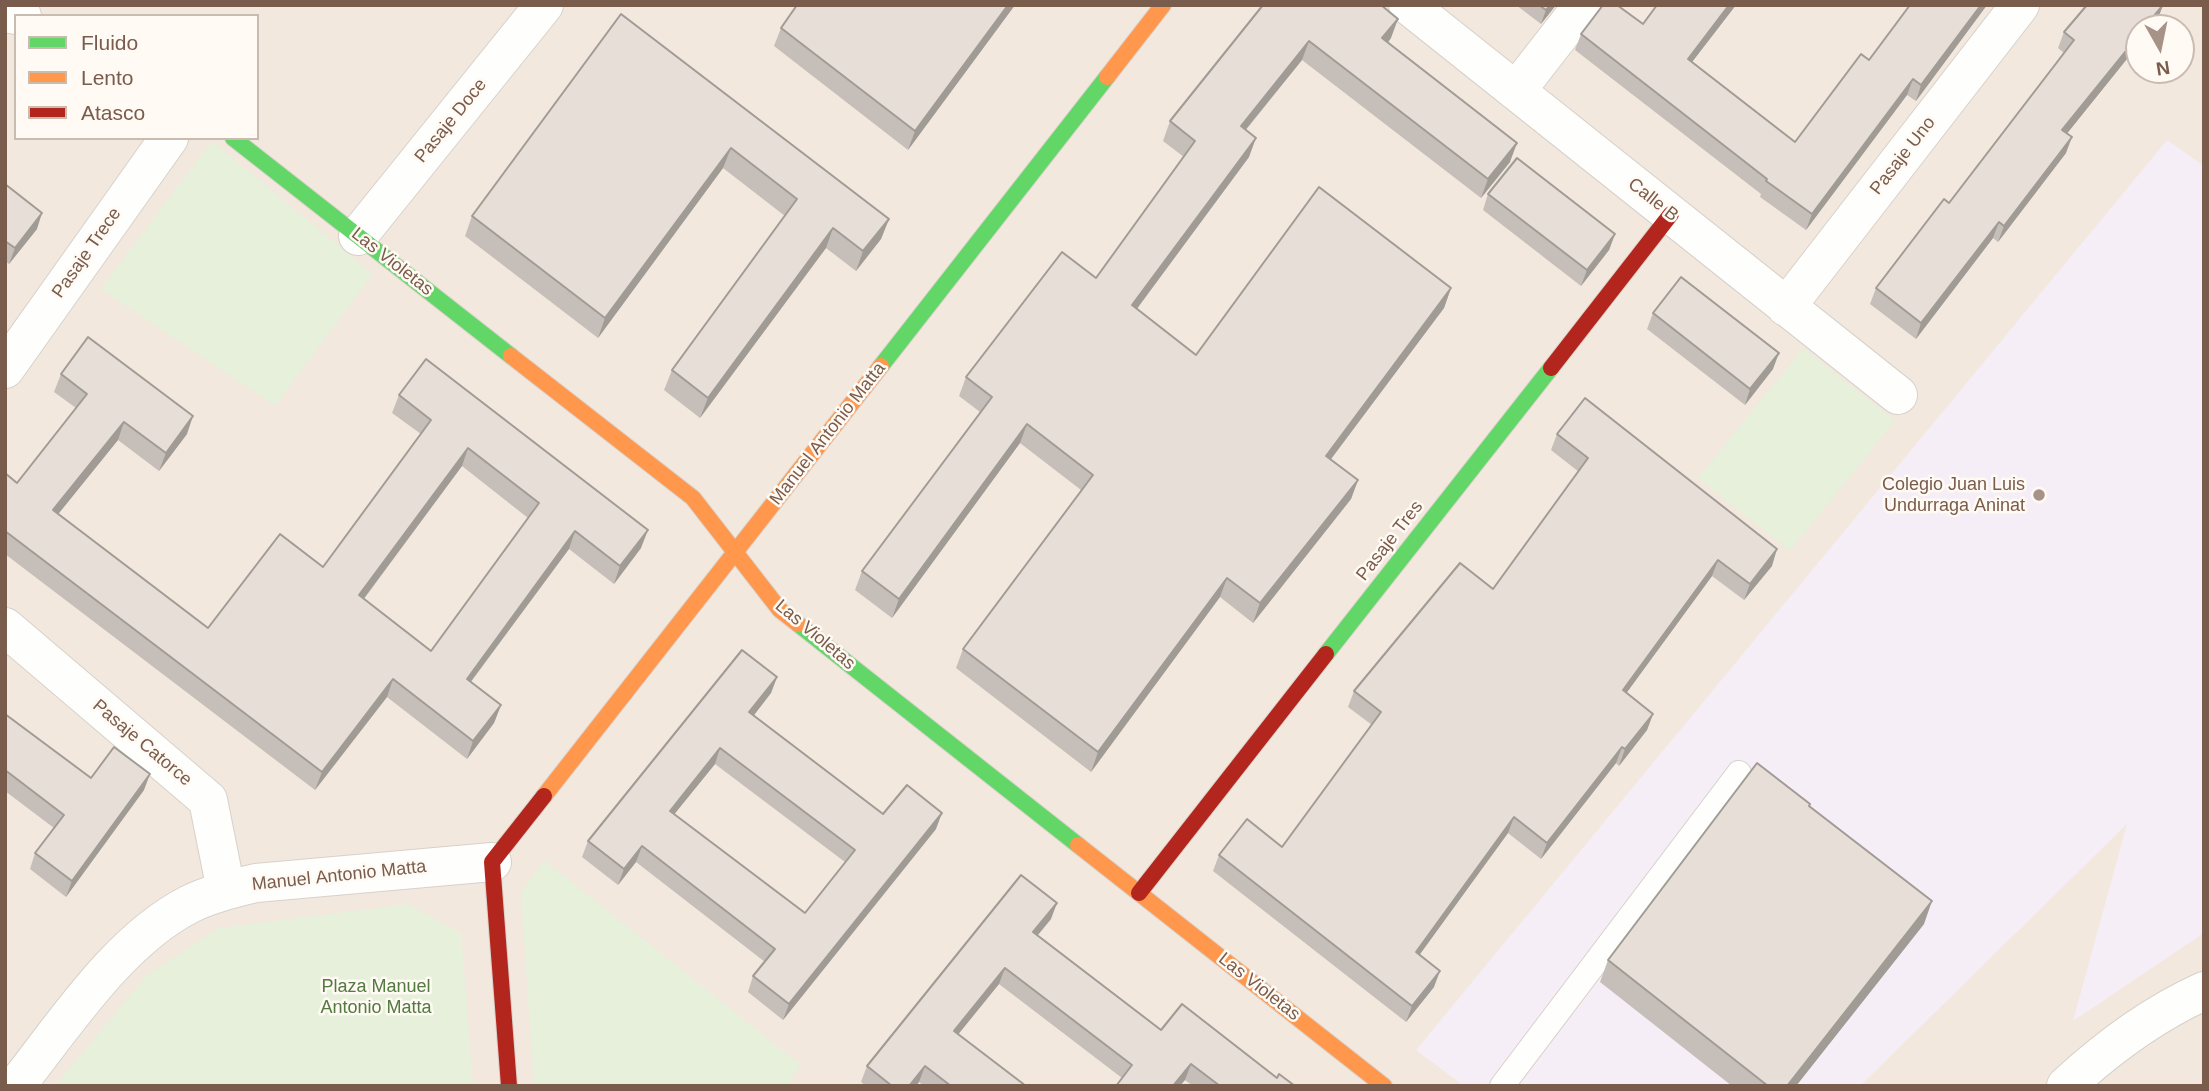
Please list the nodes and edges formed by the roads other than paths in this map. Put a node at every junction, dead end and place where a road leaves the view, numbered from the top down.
1 (544, 5) edge
2 (1163, 5) edge
3 (1408, 5) edge
4 (1583, 5) edge
5 (2020, 5) edge
6 (1516, 91) junction
7 (168, 140) edge
8 (236, 140) edge
9 (1671, 214) junction
10 (358, 236) junction
11 (1786, 307) junction
12 (5, 369) edge
13 (1898, 395) dead end
14 (735, 552) junction
15 (5, 627) edge
16 (1739, 773) dead end
17 (492, 862) junction
18 (226, 890) junction
19 (1139, 893) junction
20 (2204, 992) edge
21 (1511, 1083) edge
22 (16, 1086) edge
23 (509, 1086) edge
24 (1384, 1086) edge
25 (2066, 1086) edge

1 - 10 street, Pasaje Doce
2 - 14 street, Manuel Antonio Matta
3 - 6 street, Calle B
4 - 6 street
5 - 11 street, Pasaje Uno
6 - 9 street, Calle B
7 - 12 street, Pasaje Trece
8 - 10 street, Las Violetas
9 - 11 street, Calle B
9 - 19 street, Pasaje Tres
10 - 14 street, Las Violetas
11 - 13 street, Calle B
14 - 17 street, Manuel Antonio Matta
14 - 19 street, Las Violetas
15 - 18 street, Pasaje Catorce
16 - 21 lane
17 - 18 street, Manuel Antonio Matta
17 - 23 street
18 - 22 street, Manuel Antonio Matta
19 - 24 street, Las Violetas
20 - 25 street

